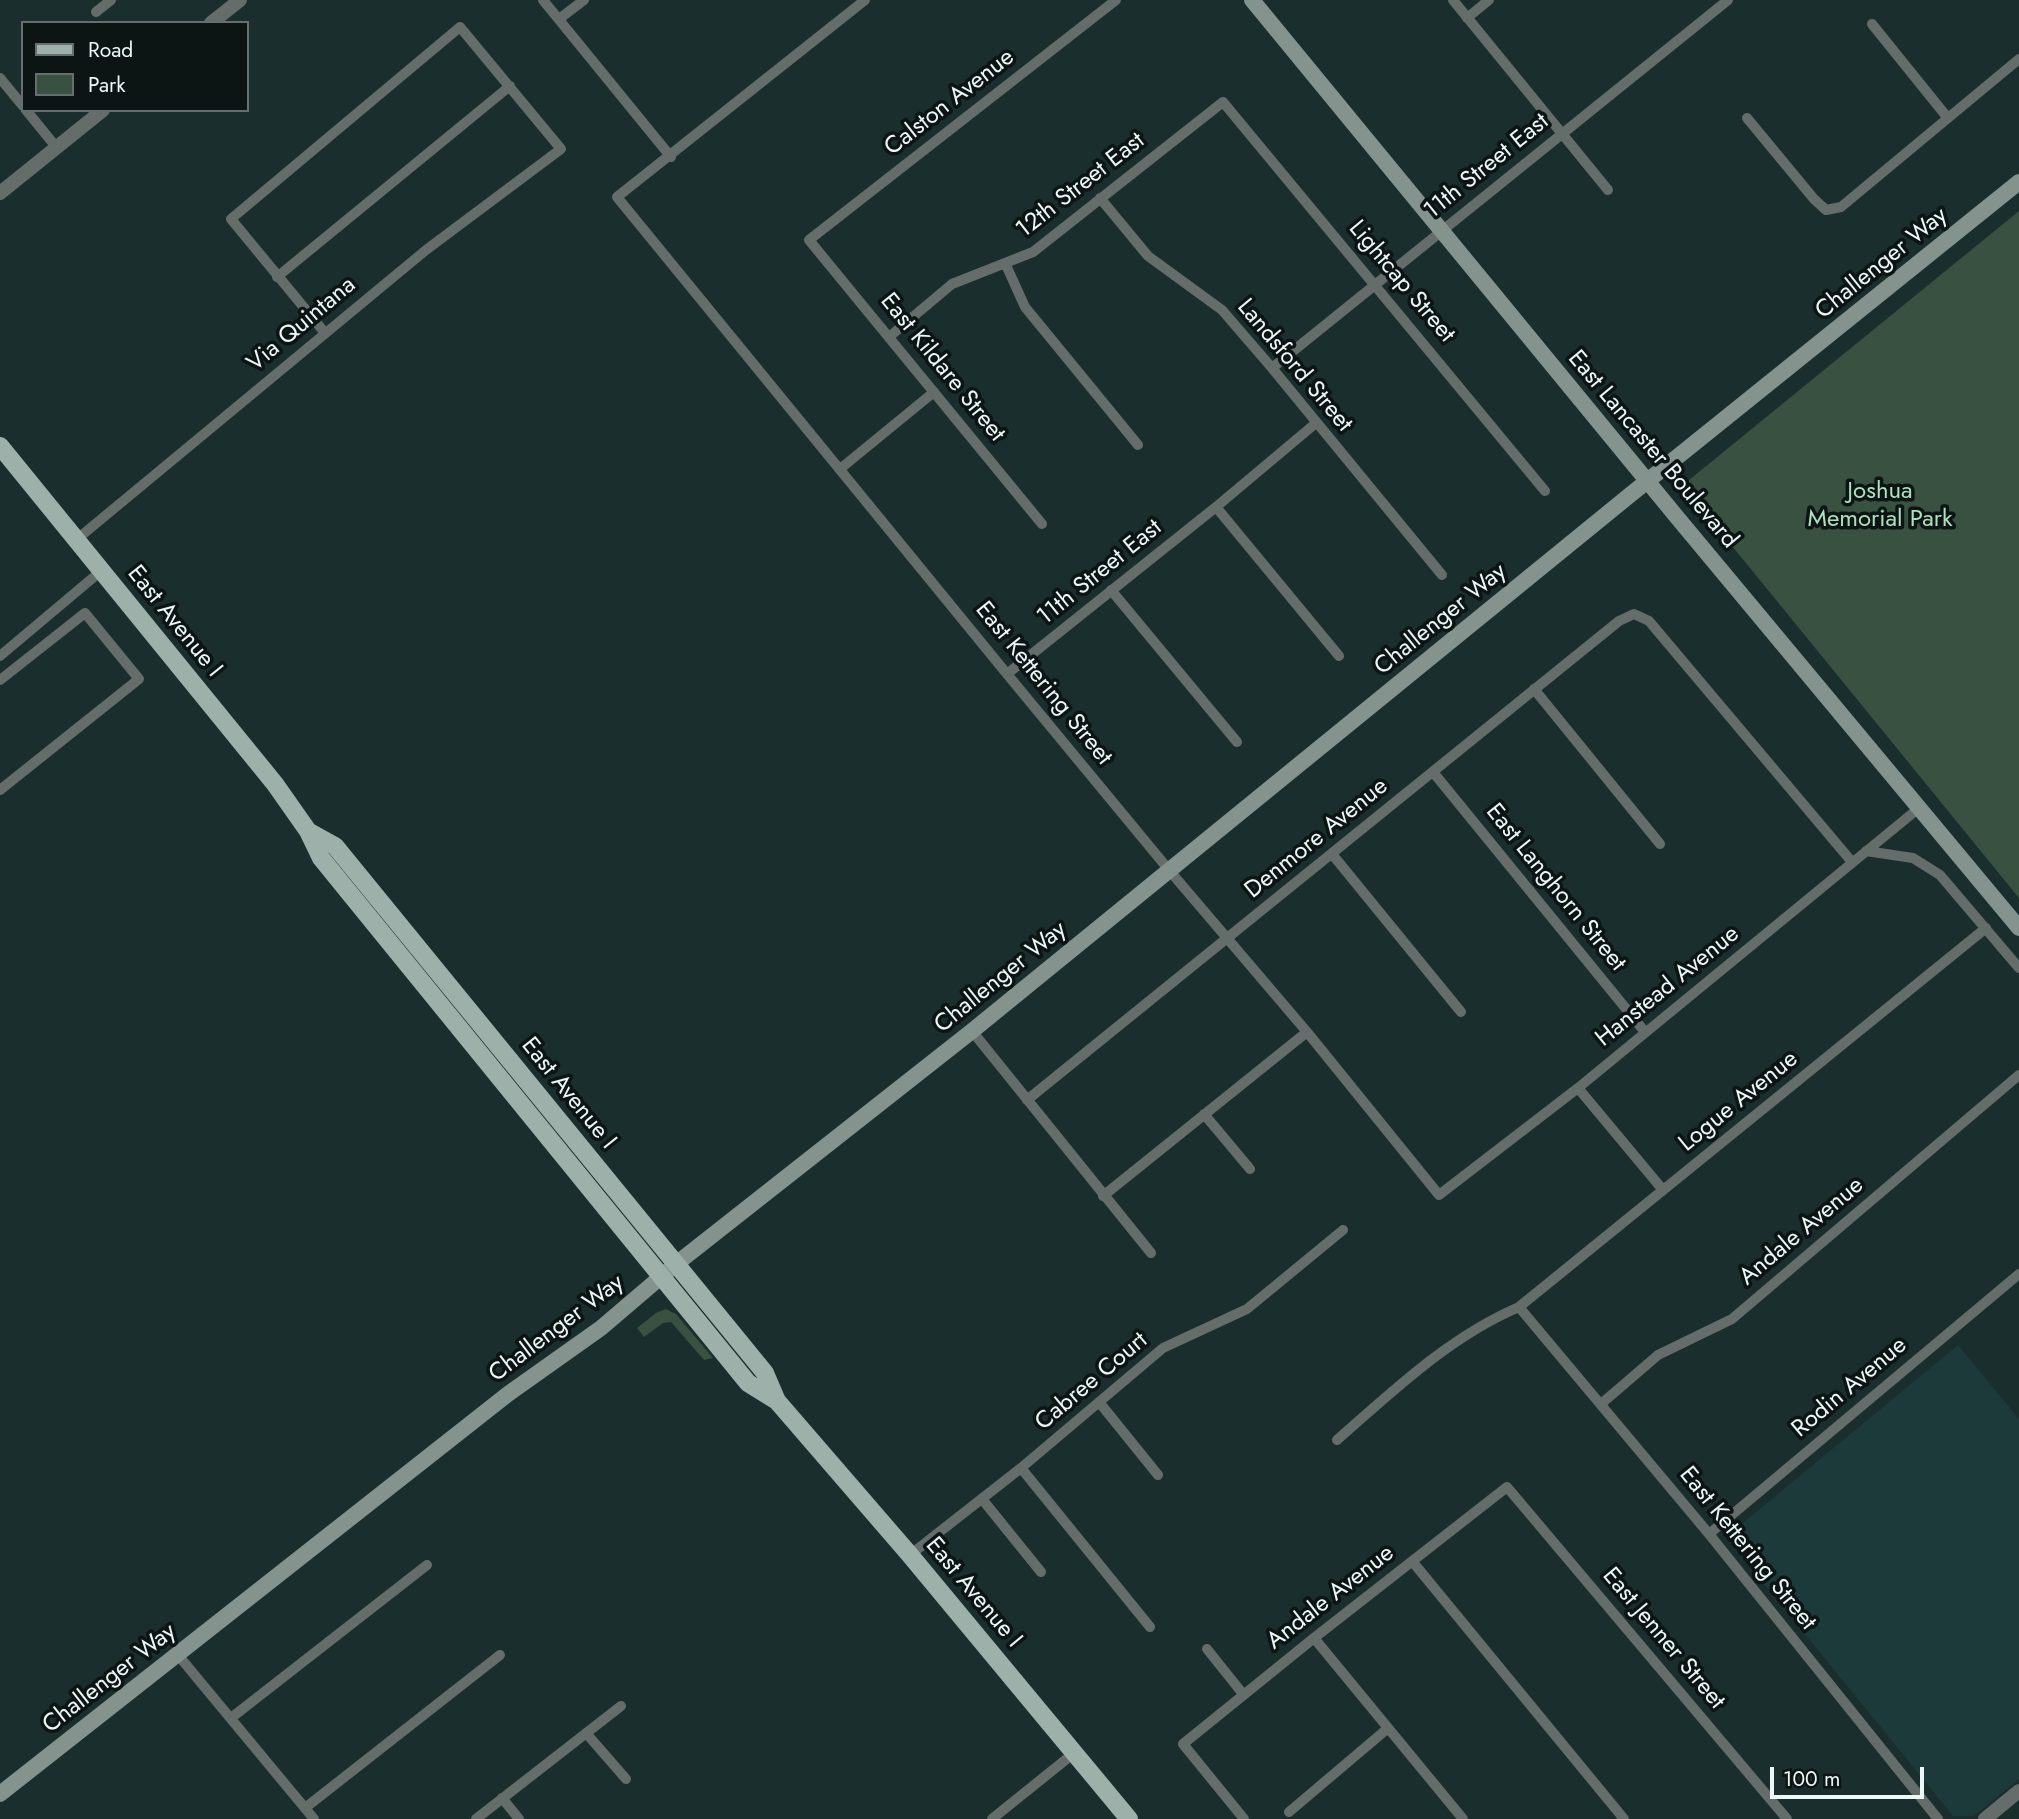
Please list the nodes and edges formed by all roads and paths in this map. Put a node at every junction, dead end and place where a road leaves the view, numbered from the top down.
1 (111, 0) edge
2 (240, 0) edge
3 (543, 0) edge
4 (584, 0) edge
5 (865, 0) edge
6 (1116, 0) edge
7 (1252, 0) edge
8 (1453, 0) edge
9 (1489, 0) edge
10 (1728, 0) edge
11 (96, 12) dead end
12 (1467, 18) junction
13 (559, 19) junction
14 (214, 21) edge
15 (1872, 24) dead end
16 (2019, 59) edge
17 (2, 84) edge
18 (510, 86) junction
19 (1223, 102) joint
20 (21, 104) edge
21 (28, 112) edge
22 (101, 112) edge
23 (1947, 117) junction
24 (1747, 118) dead end
25 (1562, 134) junction
26 (57, 148) junction
27 (671, 157) junction
28 (2019, 182) edge
29 (1608, 190) dead end
30 (0, 193) edge
31 (1100, 198) junction
32 (1441, 231) junction
33 (809, 240) joint
34 (1006, 265) junction
35 (277, 277) junction
36 (1376, 285) junction
37 (326, 333) junction
38 (889, 337) junction
39 (1272, 368) junction
40 (934, 392) junction
41 (1316, 423) junction
42 (1138, 445) dead end
43 (0, 446) edge
44 (840, 469) junction
45 (1647, 481) junction
46 (1545, 491) dead end
47 (1216, 507) junction
48 (1042, 523) dead end
49 (76, 540) junction
50 (101, 571) junction
51 (1442, 575) dead end
52 (1111, 590) junction
53 (0, 656) edge
54 (1339, 656) dead end
55 (1007, 674) junction
56 (0, 680) edge
57 (1534, 689) junction
58 (1237, 742) dead end
59 (1433, 772) junction
60 (0, 790) edge
61 (1919, 808) junction
62 (1660, 844) dead end
63 (1866, 851) junction
64 (1332, 854) junction
65 (1852, 862) junction
66 (1169, 870) junction
67 (1986, 928) junction
68 (2019, 928) edge
69 (1227, 940) junction
70 (2019, 968) edge
71 (1461, 1012) dead end
72 (972, 1031) junction
73 (1307, 1032) junction
74 (1645, 1032) junction
75 (2019, 1075) edge
76 (1578, 1088) junction
77 (1027, 1100) junction
78 (1204, 1114) junction
79 (1250, 1170) dead end
80 (1663, 1190) junction
81 (1439, 1195) joint
82 (1103, 1196) junction
83 (1343, 1230) dead end
84 (1151, 1253) dead end
85 (669, 1270) junction
86 (2019, 1274) edge
87 (1519, 1307) junction
88 (1099, 1402) junction
89 (1601, 1404) junction
90 (1337, 1440) dead end
91 (1021, 1468) junction
92 (1158, 1475) dead end
93 (1507, 1487) joint
94 (982, 1499) junction
95 (1709, 1534) junction
96 (910, 1555) junction
97 (1412, 1561) junction
98 (427, 1565) dead end
99 (1041, 1572) dead end
100 (1150, 1627) dead end
101 (1314, 1638) junction
102 (1207, 1649) dead end
103 (178, 1655) junction
104 (500, 1655) dead end
105 (1243, 1694) junction
106 (621, 1706) dead end
107 (231, 1718) junction
108 (1387, 1729) junction
109 (586, 1732) junction
110 (1074, 1753) junction
111 (626, 1779) dead end
112 (2019, 1791) edge
113 (0, 1794) edge
114 (502, 1798) junction
115 (305, 1808) junction
116 (1289, 1812) dead end
117 (314, 1819) edge
118 (476, 1819) edge
119 (519, 1819) edge
120 (992, 1819) edge
121 (1129, 1819) edge
122 (1244, 1819) edge
123 (1463, 1819) edge
124 (1624, 1819) edge
125 (1787, 1819) edge
126 (1938, 1819) edge
127 (1985, 1819) edge

1 - 11 street
2 - 14 street
3 - 13 street
4 - 13 street
5 - 27 street
6 - 33 street, Calston Avenue
7 - 32 main road, East Lancaster Boulevard
8 - 12 street
9 - 12 street
10 - 25 street, 11th Street East
12 - 25 street
13 - 27 street
15 - 23 street
16 - 23 street
17 - 20 street
18 - 35 street
18 - 35 street
18 - 37 street, Via Quintana
19 - 31 street, 12th Street East
19 - 36 street, Lightcap Street
21 - 26 street
22 - 26 street
23 - 24 street
25 - 29 street
25 - 32 street, 11th Street East
26 - 30 street
27 - 44 street, East Kettering Street
28 - 45 main road, Challenger Way
31 - 34 street, 12th Street East
31 - 39 street, Landsford Street
32 - 36 street, 11th Street East
32 - 45 main road, East Lancaster Boulevard
33 - 38 street, East Kildare Street
34 - 38 street, 12th Street East
34 - 42 street
35 - 37 street
36 - 39 street, 11th Street East
36 - 46 street, Lightcap Street
37 - 49 street, Via Quintana
38 - 40 street, East Kildare Street
39 - 41 street, Landsford Street
40 - 44 street
40 - 48 street, East Kildare Street
41 - 47 street, 11th Street East
41 - 51 street, Landsford Street
43 - 49 main road, East Avenue I
44 - 55 street, East Kettering Street
45 - 61 main road, East Lancaster Boulevard
45 - 66 main road, Challenger Way
47 - 52 street, 11th Street East
47 - 54 street
49 - 50 main road, East Avenue I
50 - 53 street
50 - 85 main road, East Avenue I
52 - 55 street, 11th Street East
52 - 58 street
55 - 66 street, East Kettering Street
56 - 60 street
57 - 59 street, Denmore Avenue
57 - 62 street
57 - 65 street, Denmore Avenue
59 - 64 street, Denmore Avenue
59 - 74 street, East Langhorn Street
61 - 63 street, Hanstead Avenue
61 - 68 main road, East Lancaster Boulevard
63 - 65 street, Hanstead Avenue
63 - 67 street
64 - 69 street, Denmore Avenue
64 - 71 street
65 - 74 street, Hanstead Avenue
66 - 69 street, East Kettering Street
66 - 72 main road, Challenger Way
67 - 70 street
67 - 80 street, Logue Avenue
69 - 73 street, East Kettering Street
69 - 77 street, Denmore Avenue
72 - 77 street
72 - 85 main road, Challenger Way
73 - 78 street
73 - 81 street, East Kettering Street
74 - 76 street, Hanstead Avenue
75 - 89 street, Andale Avenue
76 - 80 street
76 - 81 street, Hanstead Avenue
77 - 82 street
78 - 79 street
78 - 82 street
80 - 87 street, Logue Avenue
82 - 84 street
83 - 88 street, Cabree Court
85 - 96 main road, East Avenue I
85 - 103 main road, Challenger Way
86 - 95 street, Rodin Avenue
87 - 89 street, East Kettering Street
87 - 90 street, Logue Avenue
88 - 91 street, Cabree Court
88 - 92 street
89 - 95 street, East Kettering Street
91 - 94 street, Cabree Court
91 - 100 street
93 - 97 street, Andale Avenue
93 - 125 street, East Jenner Street
94 - 96 street, Cabree Court
94 - 99 street
95 - 126 street, East Kettering Street
96 - 110 main road, East Avenue I
97 - 101 street, Andale Avenue
97 - 124 street
98 - 107 street
101 - 105 street, Andale Avenue
101 - 108 street
102 - 105 street
103 - 107 street
103 - 113 main road, Challenger Way
104 - 115 street
105 - 122 street, Andale Avenue
106 - 109 street
107 - 115 street
108 - 116 street
108 - 123 street
109 - 111 street
109 - 114 street
110 - 120 street
110 - 121 main road, East Avenue I
112 - 127 street
114 - 118 street
114 - 119 street
115 - 117 street

